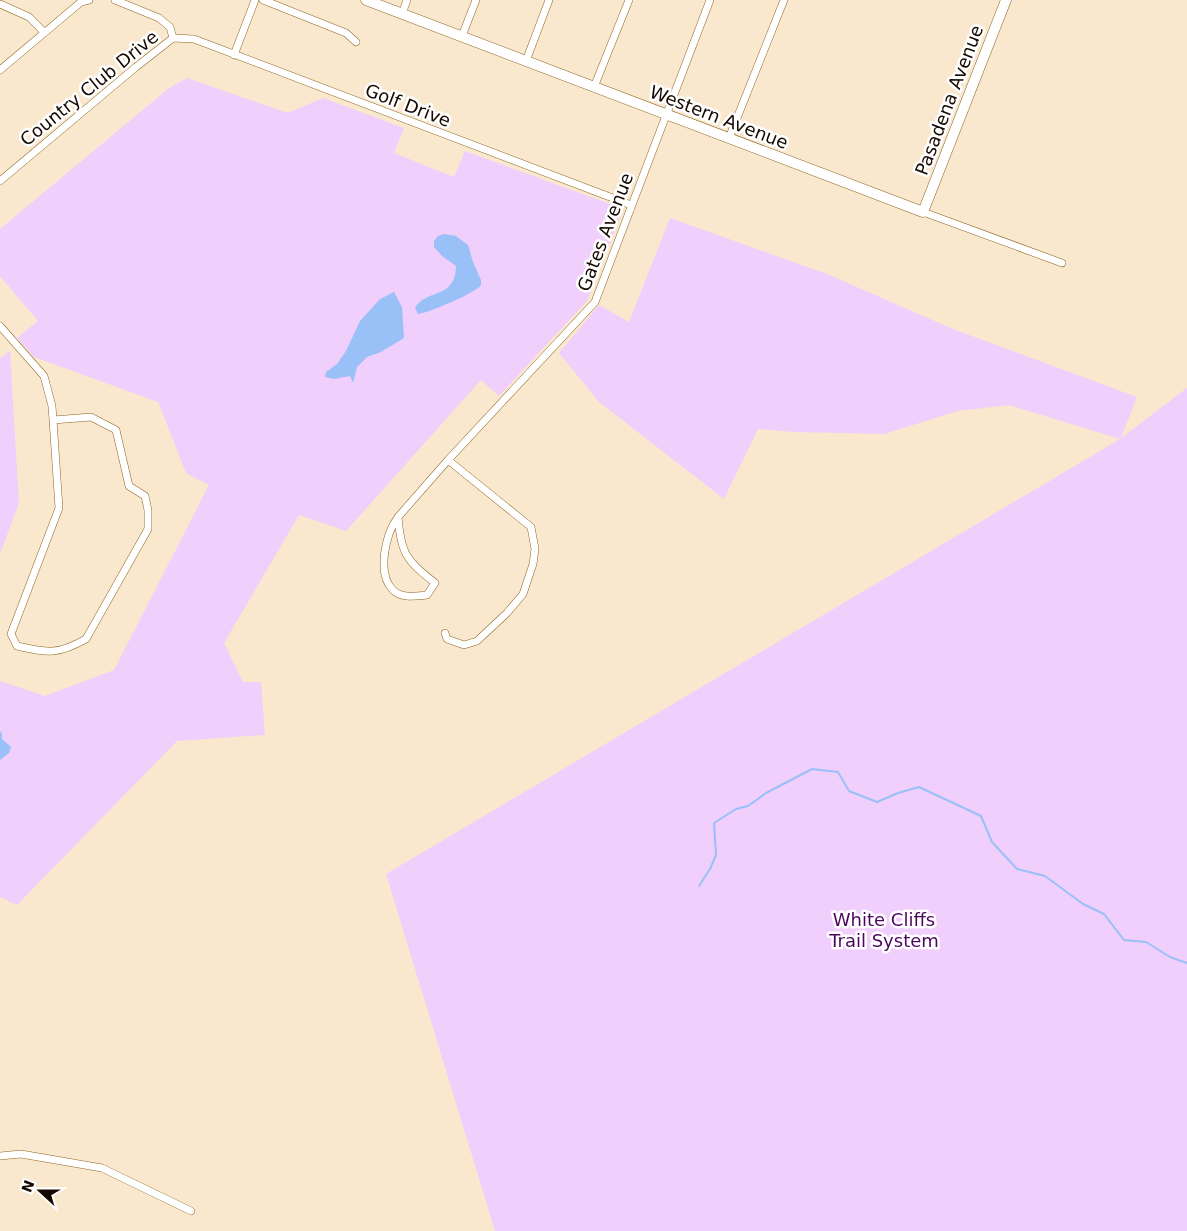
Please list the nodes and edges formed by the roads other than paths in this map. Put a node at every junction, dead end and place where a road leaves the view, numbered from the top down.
1 (89, 0) edge
2 (115, 0) edge
3 (255, 0) edge
4 (264, 0) edge
5 (366, 0) edge
6 (407, 0) edge
7 (476, 0) edge
8 (549, 0) edge
9 (629, 0) edge
10 (710, 0) edge
11 (784, 0) edge
12 (1006, 0) edge
13 (0, 4) edge
14 (402, 14) junction
15 (44, 32) junction
16 (462, 36) junction
17 (173, 38) junction
18 (356, 42) dead end
19 (234, 55) junction
20 (526, 61) junction
21 (0, 70) edge
22 (594, 87) junction
23 (666, 113) junction
24 (729, 138) junction
25 (0, 180) edge
26 (631, 205) junction
27 (923, 212) junction
28 (1062, 263) dead end
29 (0, 326) edge
30 (53, 420) junction
31 (448, 460) junction
32 (398, 517) junction
33 (445, 633) dead end
34 (0, 1156) edge
35 (191, 1211) dead end

1 - 15 street
2 - 17 street
3 - 19 street
4 - 18 street
5 - 14 street, Western Avenue
6 - 14 street
7 - 16 street
8 - 20 street
9 - 22 street
10 - 23 street, Gates Avenue
11 - 24 street
12 - 27 street, Pasadena Avenue
13 - 15 street
14 - 16 street, Western Avenue
15 - 21 street
16 - 20 street, Western Avenue
17 - 19 street, Golf Drive
17 - 25 street, Country Club Drive
19 - 26 street, Golf Drive
20 - 22 street, Western Avenue
22 - 23 street, Western Avenue
23 - 24 street, Western Avenue
23 - 26 street, Gates Avenue
24 - 27 street, Western Avenue
26 - 31 street, Gates Avenue
27 - 28 street, Western Avenue
29 - 30 street
30 - 30 street
31 - 32 street, Gates Avenue
31 - 33 street
32 - 32 street, Gates Avenue
34 - 35 street

